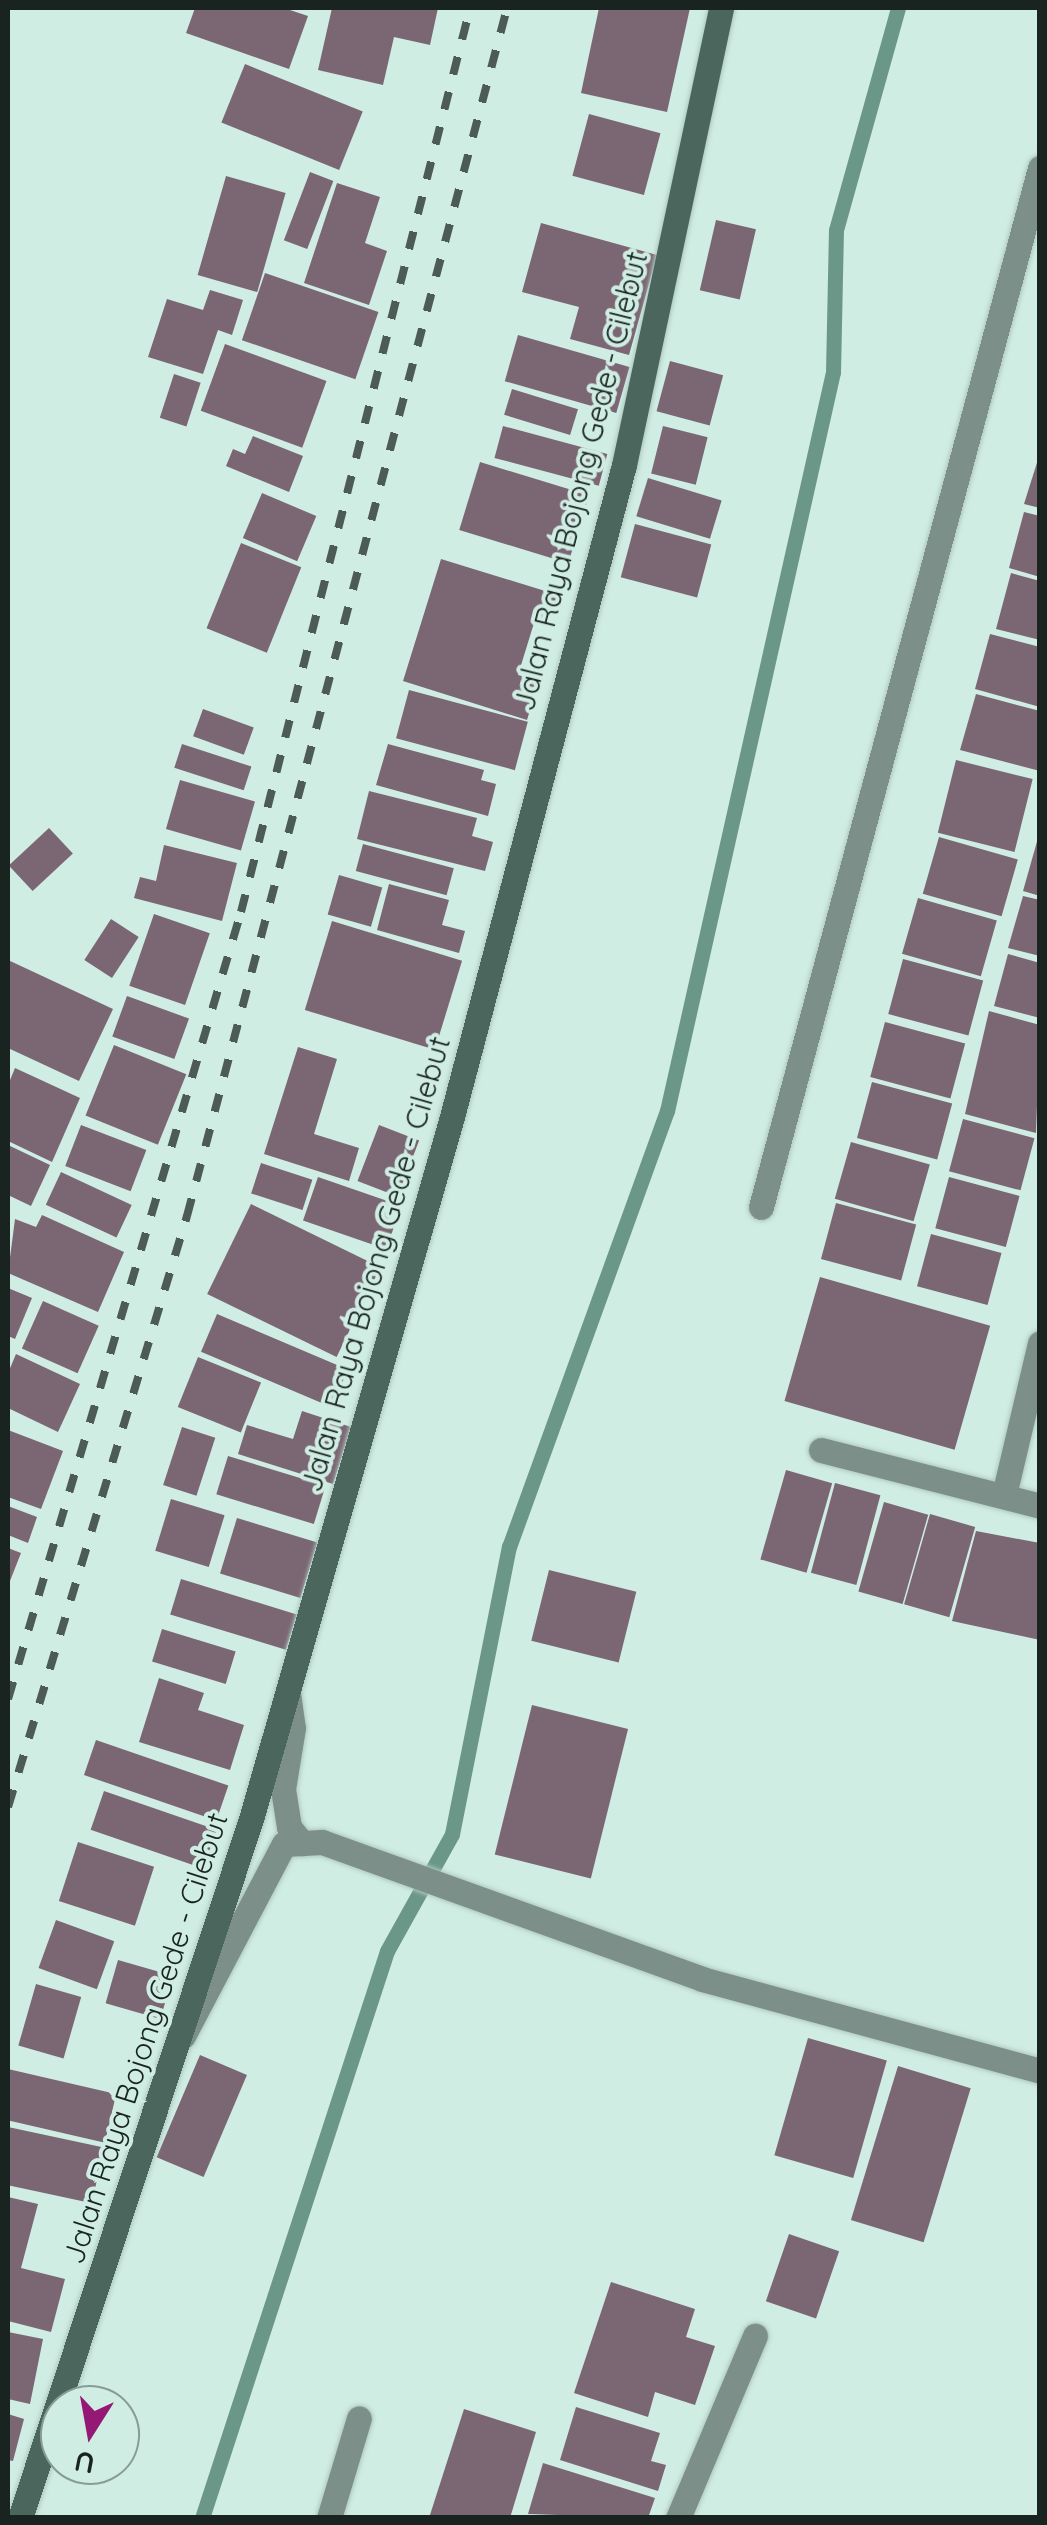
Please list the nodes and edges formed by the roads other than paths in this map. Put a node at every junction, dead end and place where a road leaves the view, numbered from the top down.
1 (721, 8) edge
2 (1040, 168) edge
3 (761, 1207) dead end
4 (1040, 1344) edge
5 (820, 1450) dead end
6 (1004, 1495) junction
7 (1040, 1506) edge
8 (288, 1693) junction
9 (312, 1843) junction
10 (178, 2044) junction
11 (1040, 2071) edge
12 (755, 2336) dead end
13 (360, 2418) dead end
14 (20, 2518) edge
15 (330, 2518) edge
16 (678, 2518) edge

1 - 8 main road, Jalan Raya Bojong Gede - Cilebut
2 - 3 street
4 - 6 street
5 - 6 street
6 - 7 street
8 - 9 street
8 - 10 main road, Jalan Raya Bojong Gede - Cilebut
9 - 10 street
9 - 11 street
10 - 14 main road, Jalan Raya Bojong Gede - Cilebut
12 - 16 street
13 - 15 street

